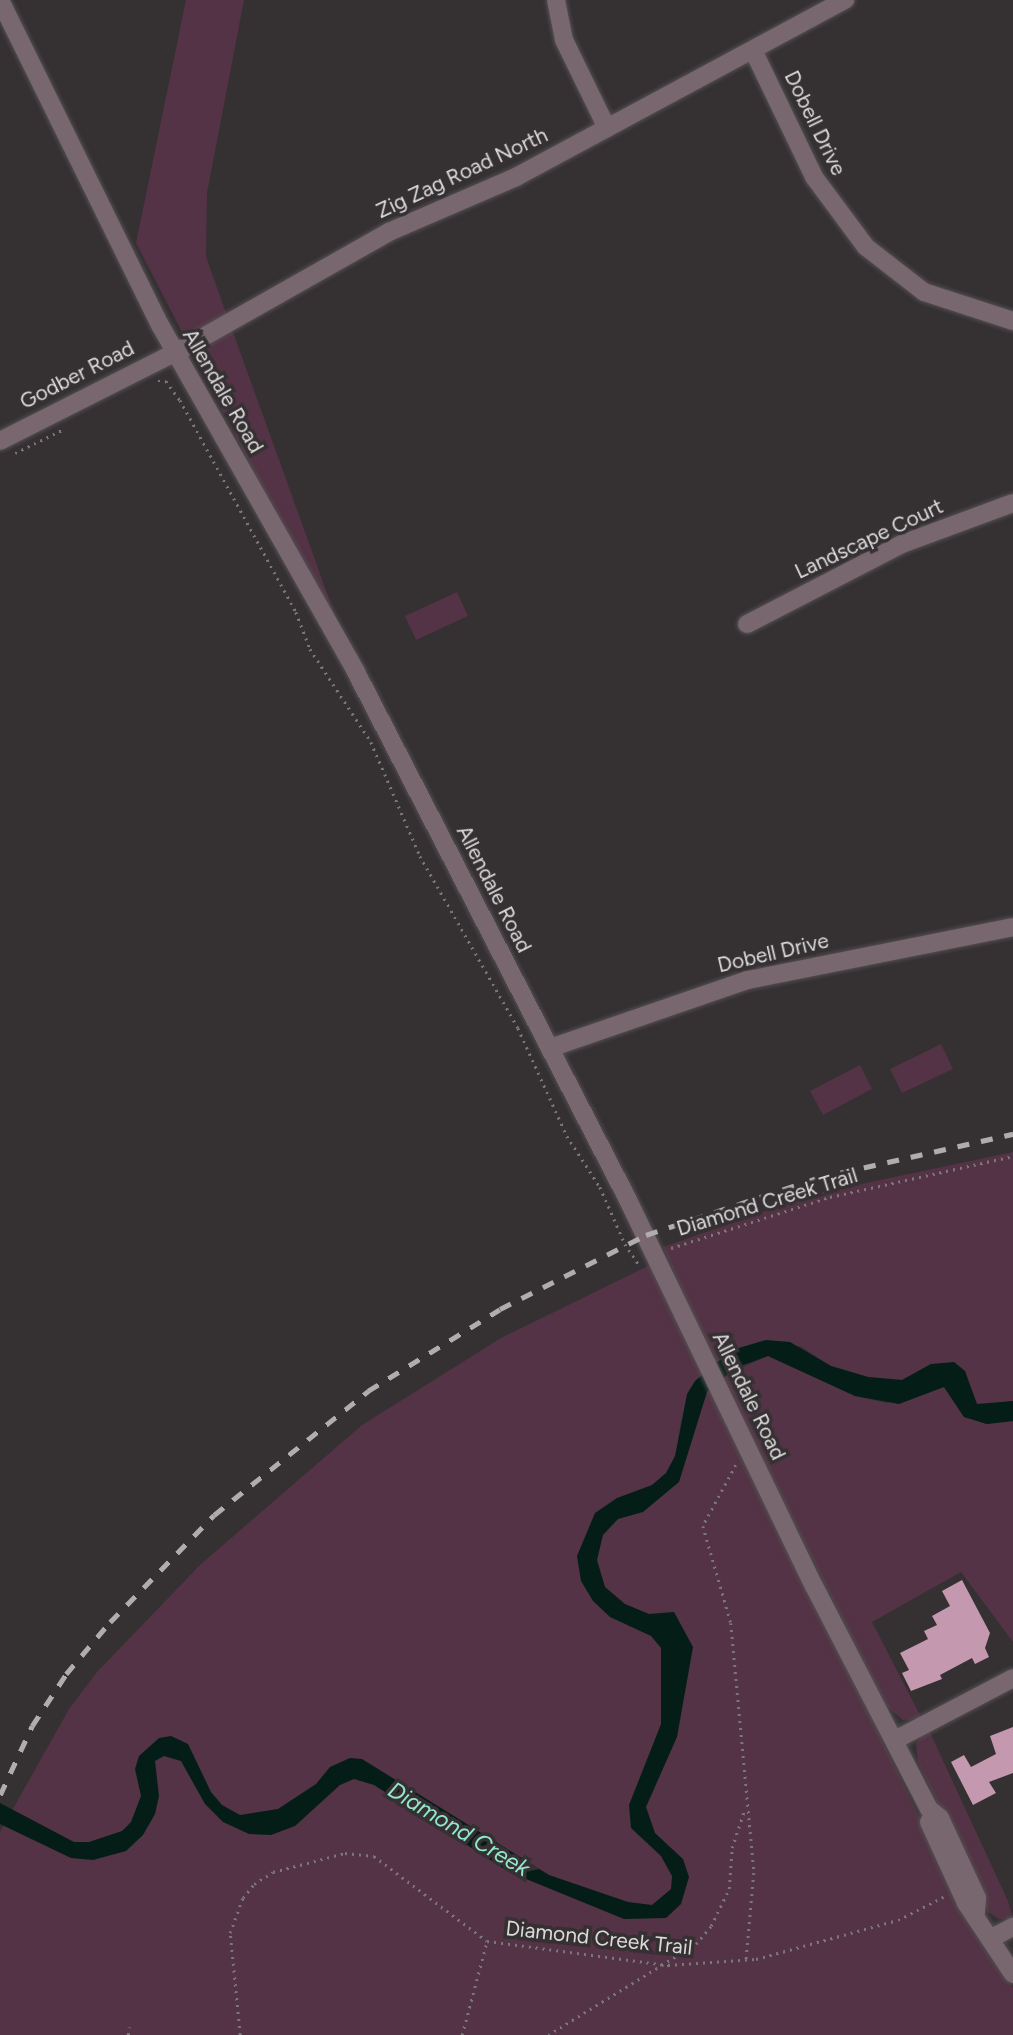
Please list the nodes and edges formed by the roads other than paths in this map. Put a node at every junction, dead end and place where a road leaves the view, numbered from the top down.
1 (0, 0) edge
2 (556, 0) edge
3 (845, 0) edge
4 (753, 50) junction
5 (607, 128) junction
6 (1013, 321) edge
7 (175, 351) junction
8 (4, 446) edge
9 (1013, 503) edge
10 (747, 624) dead end
11 (1013, 927) edge
12 (550, 1048) junction
13 (1012, 1673) edge
14 (895, 1740) junction
15 (1013, 1927) edge
16 (990, 1939) junction
17 (1013, 1974) edge

1 - 7 street, Allendale Road
2 - 5 street
3 - 4 street, Zig Zag Road North
4 - 5 street, Zig Zag Road North
4 - 6 street, Dobell Drive
5 - 7 street, Zig Zag Road North
7 - 8 street, Godber Road
7 - 12 street, Allendale Road
9 - 10 street, Landscape Court
11 - 12 street, Dobell Drive
12 - 14 street, Allendale Road
13 - 14 street
14 - 16 street, Allendale Road
15 - 16 street
16 - 17 street, Allendale Road

